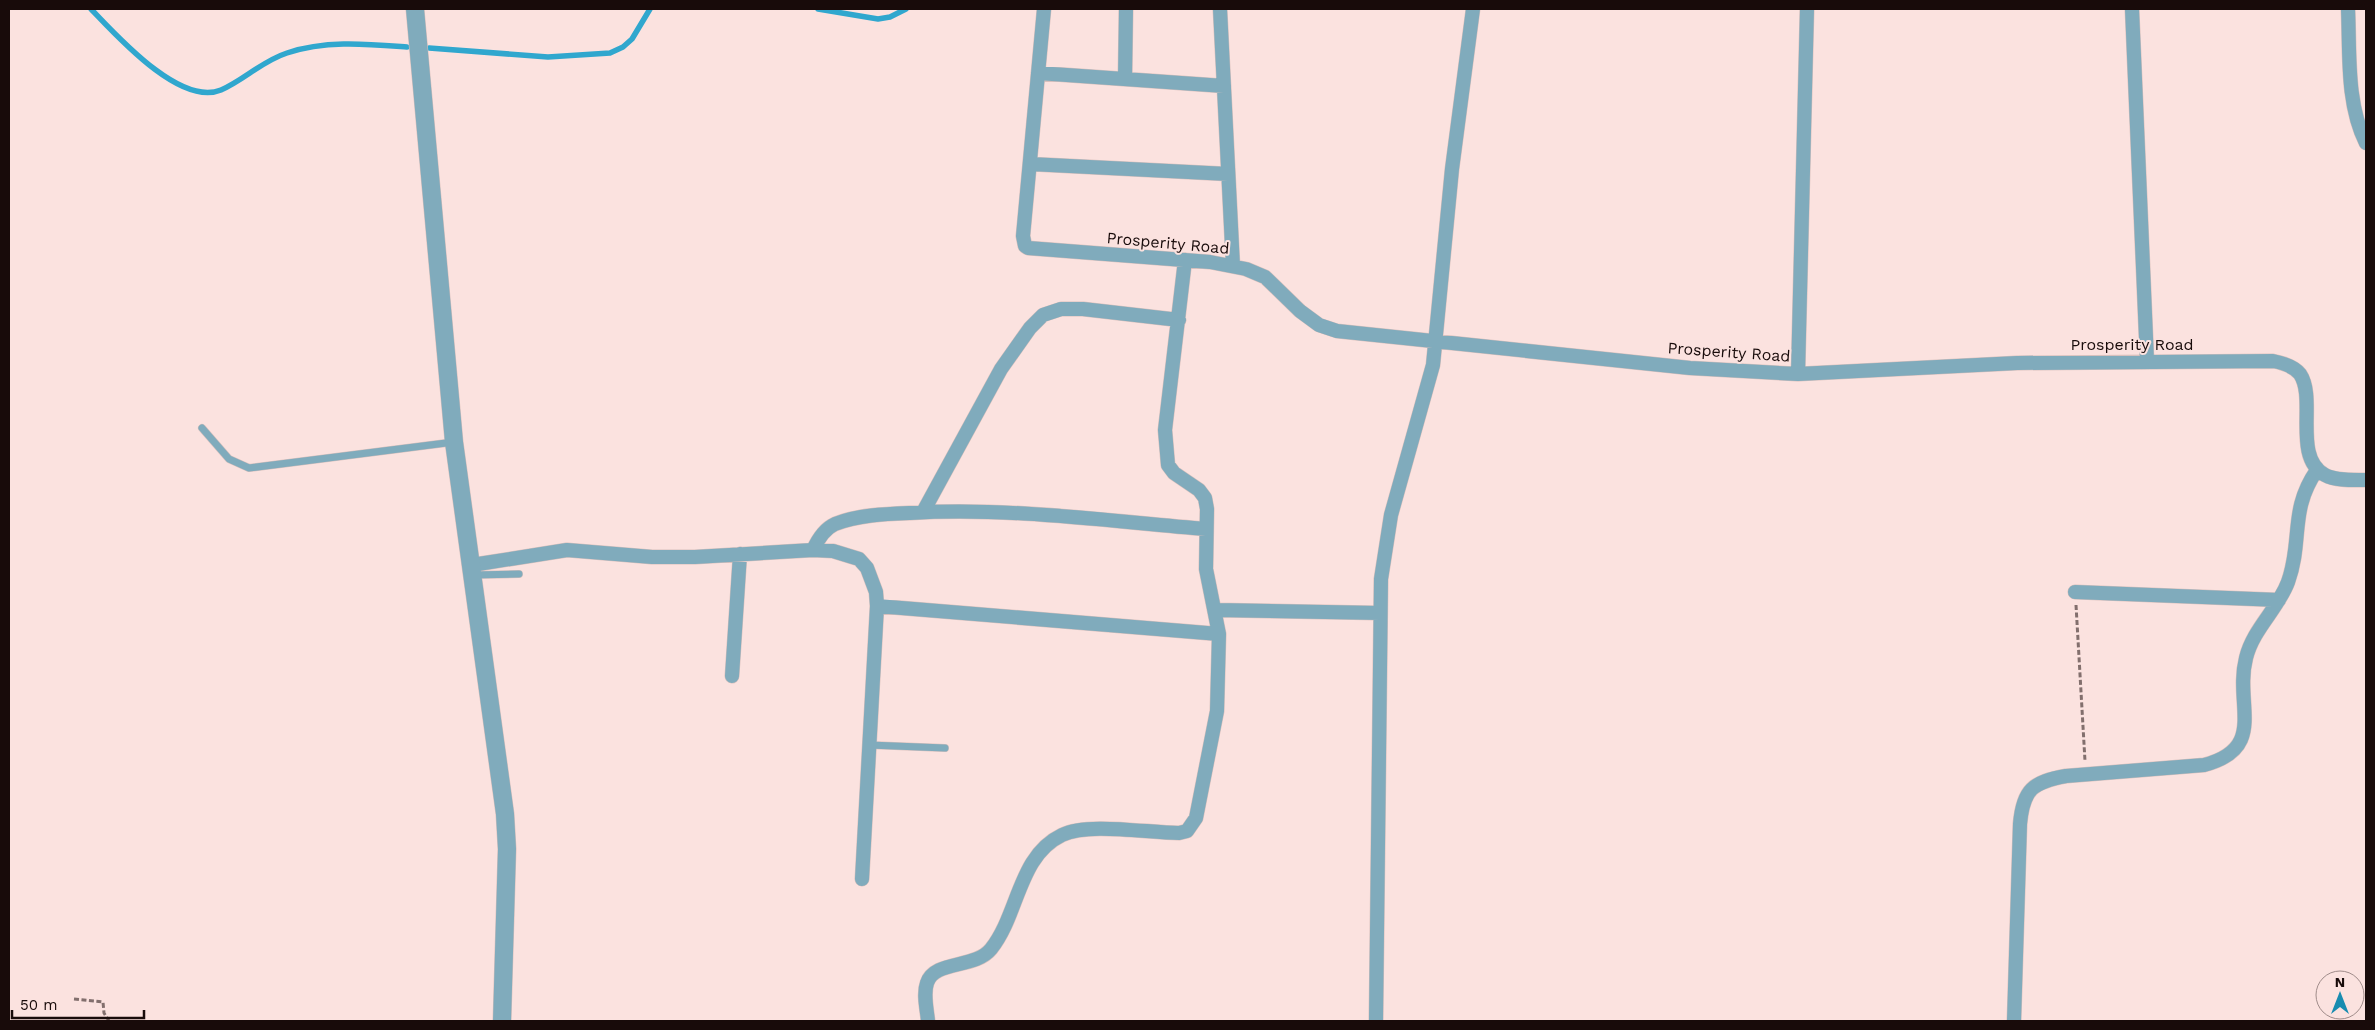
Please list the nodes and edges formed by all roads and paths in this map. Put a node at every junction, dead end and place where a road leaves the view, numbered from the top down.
1 (415, 9) edge
2 (1044, 9) edge
3 (1126, 9) edge
4 (1220, 9) edge
5 (1473, 9) edge
6 (1807, 9) edge
7 (2132, 9) edge
8 (2348, 9) edge
9 (1038, 73) junction
10 (1124, 79) junction
11 (1224, 86) junction
12 (2366, 143) edge
13 (1030, 164) junction
14 (1228, 174) junction
15 (1185, 260) junction
16 (1232, 266) junction
17 (1178, 320) junction
18 (1436, 342) junction
19 (2147, 361) junction
20 (1798, 374) junction
21 (202, 428) dead end
22 (454, 442) junction
23 (2317, 470) junction
24 (2366, 480) edge
25 (923, 512) junction
26 (1206, 529) junction
27 (813, 550) junction
28 (740, 554) junction
29 (472, 570) junction
30 (518, 574) dead end
31 (2075, 592) joint
32 (2279, 600) junction
33 (877, 606) junction
34 (1216, 610) junction
35 (1380, 613) junction
36 (1219, 634) junction
37 (732, 676) dead end
38 (869, 745) junction
39 (945, 748) dead end
40 (2086, 774) junction
41 (862, 879) dead end
42 (74, 999) dead end
43 (109, 1021) edge
44 (502, 1021) edge
45 (928, 1021) edge
46 (1376, 1021) edge
47 (2014, 1021) edge

1 - 22 street
2 - 9 street
3 - 10 street
4 - 11 street
5 - 18 street
6 - 20 street
7 - 19 street
8 - 12 street
9 - 10 street
9 - 13 street
10 - 11 street
11 - 14 street
13 - 14 street
13 - 15 street, Prosperity Road
14 - 16 street
15 - 16 street, Prosperity Road
15 - 17 street
16 - 18 street, Prosperity Road
17 - 25 street
17 - 26 street
18 - 20 street, Prosperity Road
18 - 35 street
19 - 20 street, Prosperity Road
19 - 23 street, Prosperity Road
21 - 22 lane
22 - 29 street
23 - 24 street
23 - 32 street
25 - 26 street
25 - 27 street
26 - 34 street
27 - 28 street
27 - 33 street
28 - 29 street
28 - 37 street
29 - 30 lane
29 - 44 street
31 - 32 street
31 - 40 path
32 - 40 street
33 - 36 street
33 - 38 street
34 - 35 street
34 - 36 street
35 - 46 street
36 - 45 street
38 - 39 lane
38 - 41 street
40 - 47 street
42 - 43 path

